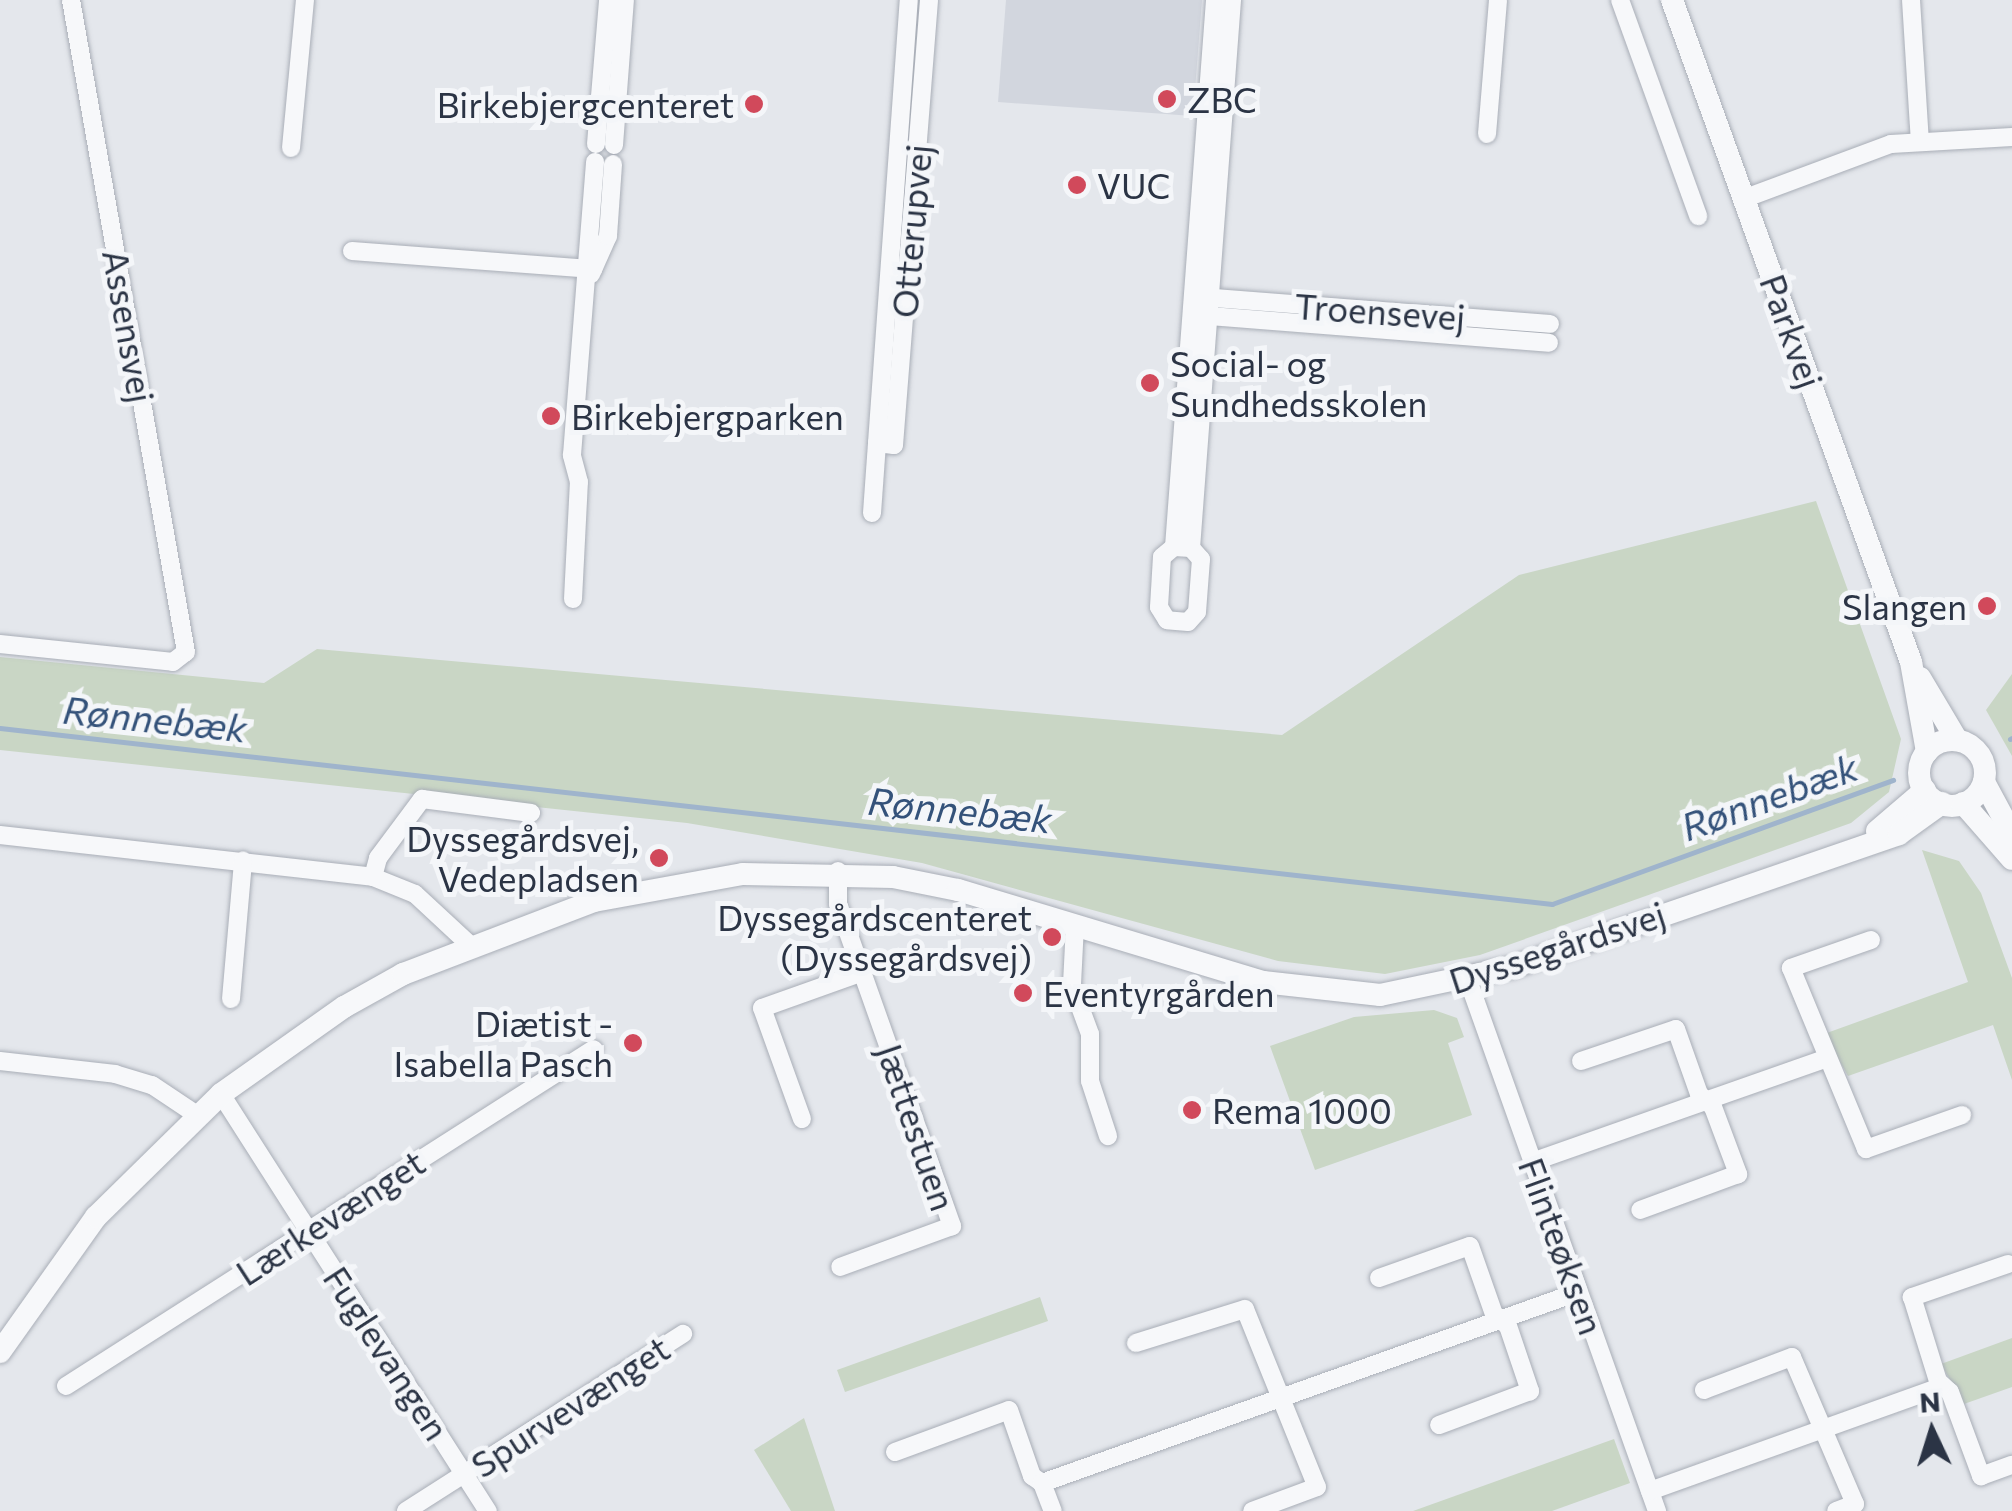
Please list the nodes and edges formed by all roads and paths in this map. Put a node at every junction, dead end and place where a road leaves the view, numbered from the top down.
1 (71, 0) edge
2 (306, 0) edge
3 (608, 0) edge
4 (624, 0) edge
5 (909, 0) edge
6 (928, 0) edge
7 (1214, 0) edge
8 (1232, 0) edge
9 (1498, 0) edge
10 (1620, 0) edge
11 (1672, 0) edge
12 (1911, 0) edge
13 (1487, 134) dead end
14 (2012, 137) edge
15 (1920, 142) junction
16 (291, 148) dead end
17 (604, 154) junction
18 (1743, 199) junction
19 (1698, 216) dead end
20 (352, 251) dead end
21 (588, 273) junction
22 (1201, 306) junction
23 (1549, 334) dead end
24 (885, 444) junction
25 (872, 513) dead end
26 (1182, 547) dead end
27 (572, 599) dead end
28 (0, 644) edge
29 (1911, 662) junction
30 (1957, 740) junction
31 (1927, 752) junction
32 (1984, 782) junction
33 (1943, 799) junction
34 (531, 814) dead end
35 (2012, 834) edge
36 (0, 835) edge
37 (2012, 859) edge
38 (244, 861) junction
39 (838, 871) junction
40 (373, 877) junction
41 (1075, 925) junction
42 (1871, 940) dead end
43 (469, 944) junction
44 (863, 972) junction
45 (1468, 980) junction
46 (231, 999) dead end
47 (594, 1048) dead end
48 (1825, 1059) junction
49 (1581, 1061) dead end
50 (0, 1062) edge
51 (220, 1094) junction
52 (1708, 1100) junction
53 (197, 1114) junction
54 (1962, 1115) dead end
55 (802, 1119) dead end
56 (1108, 1136) dead end
57 (1532, 1162) junction
58 (1640, 1210) dead end
59 (309, 1231) junction
60 (2008, 1264) dead end
61 (840, 1267) dead end
62 (1378, 1278) dead end
63 (1578, 1292) junction
64 (1500, 1320) junction
65 (683, 1334) dead end
66 (1136, 1343) dead end
67 (0, 1352) edge
68 (66, 1386) dead end
69 (1941, 1387) junction
70 (1704, 1390) dead end
71 (1281, 1398) junction
72 (1439, 1425) dead end
73 (1824, 1429) junction
74 (895, 1452) dead end
75 (2012, 1465) edge
76 (464, 1474) junction
77 (1042, 1482) junction
78 (1650, 1491) junction
79 (406, 1511) edge
80 (488, 1511) edge
81 (1052, 1511) edge
82 (1252, 1511) edge
83 (1656, 1511) edge
84 (1836, 1511) edge

1 - 28 street, Assensvej
2 - 16 street
3 - 17 street
4 - 17 street
5 - 24 street, Otterupvej
6 - 24 street, Otterupvej
7 - 22 street
8 - 22 street
9 - 13 street
10 - 19 street
11 - 18 street, Parkvej
12 - 15 street
14 - 15 street
15 - 18 street
17 - 21 street
18 - 29 street, Parkvej
20 - 21 street
21 - 27 street
22 - 23 street, Troensevej
22 - 26 street
24 - 25 street, Otterupvej
29 - 30 street, Parkvej
29 - 31 street, Parkvej
30 - 31 street
30 - 32 street
31 - 33 street
32 - 33 street
32 - 35 street
33 - 37 street
33 - 45 street, Dyssegårdsvej
34 - 40 street
36 - 38 street
38 - 40 street
38 - 46 street
39 - 41 street, Dyssegårdsvej
39 - 43 street, Dyssegårdsvej
39 - 44 street, Jættestuen
40 - 43 street
41 - 45 street, Dyssegårdsvej
41 - 56 street
42 - 48 street
43 - 51 street, Dyssegårdsvej
44 - 55 street
44 - 61 street, Jættestuen
45 - 57 street, Flinteøksen
47 - 59 street, Lærkevænget
48 - 52 street
48 - 54 street
49 - 52 street
50 - 53 street
51 - 53 street, Dyssegårdsvej
51 - 59 street, Fuglevangen
52 - 57 street
52 - 58 street
53 - 67 street, Dyssegårdsvej
57 - 63 street, Flinteøksen
59 - 68 street, Lærkevænget
59 - 76 street, Fuglevangen
60 - 69 street
62 - 64 street
63 - 64 street
63 - 78 street, Flinteøksen
64 - 71 street
64 - 72 street
65 - 76 street, Spurvevænget
66 - 71 street
69 - 73 street
69 - 75 street
70 - 73 street
71 - 77 street
71 - 82 street
73 - 78 street
73 - 84 street
74 - 77 street
76 - 79 street, Spurvevænget
76 - 80 street, Fuglevangen
77 - 81 street
78 - 83 street, Flinteøksen

